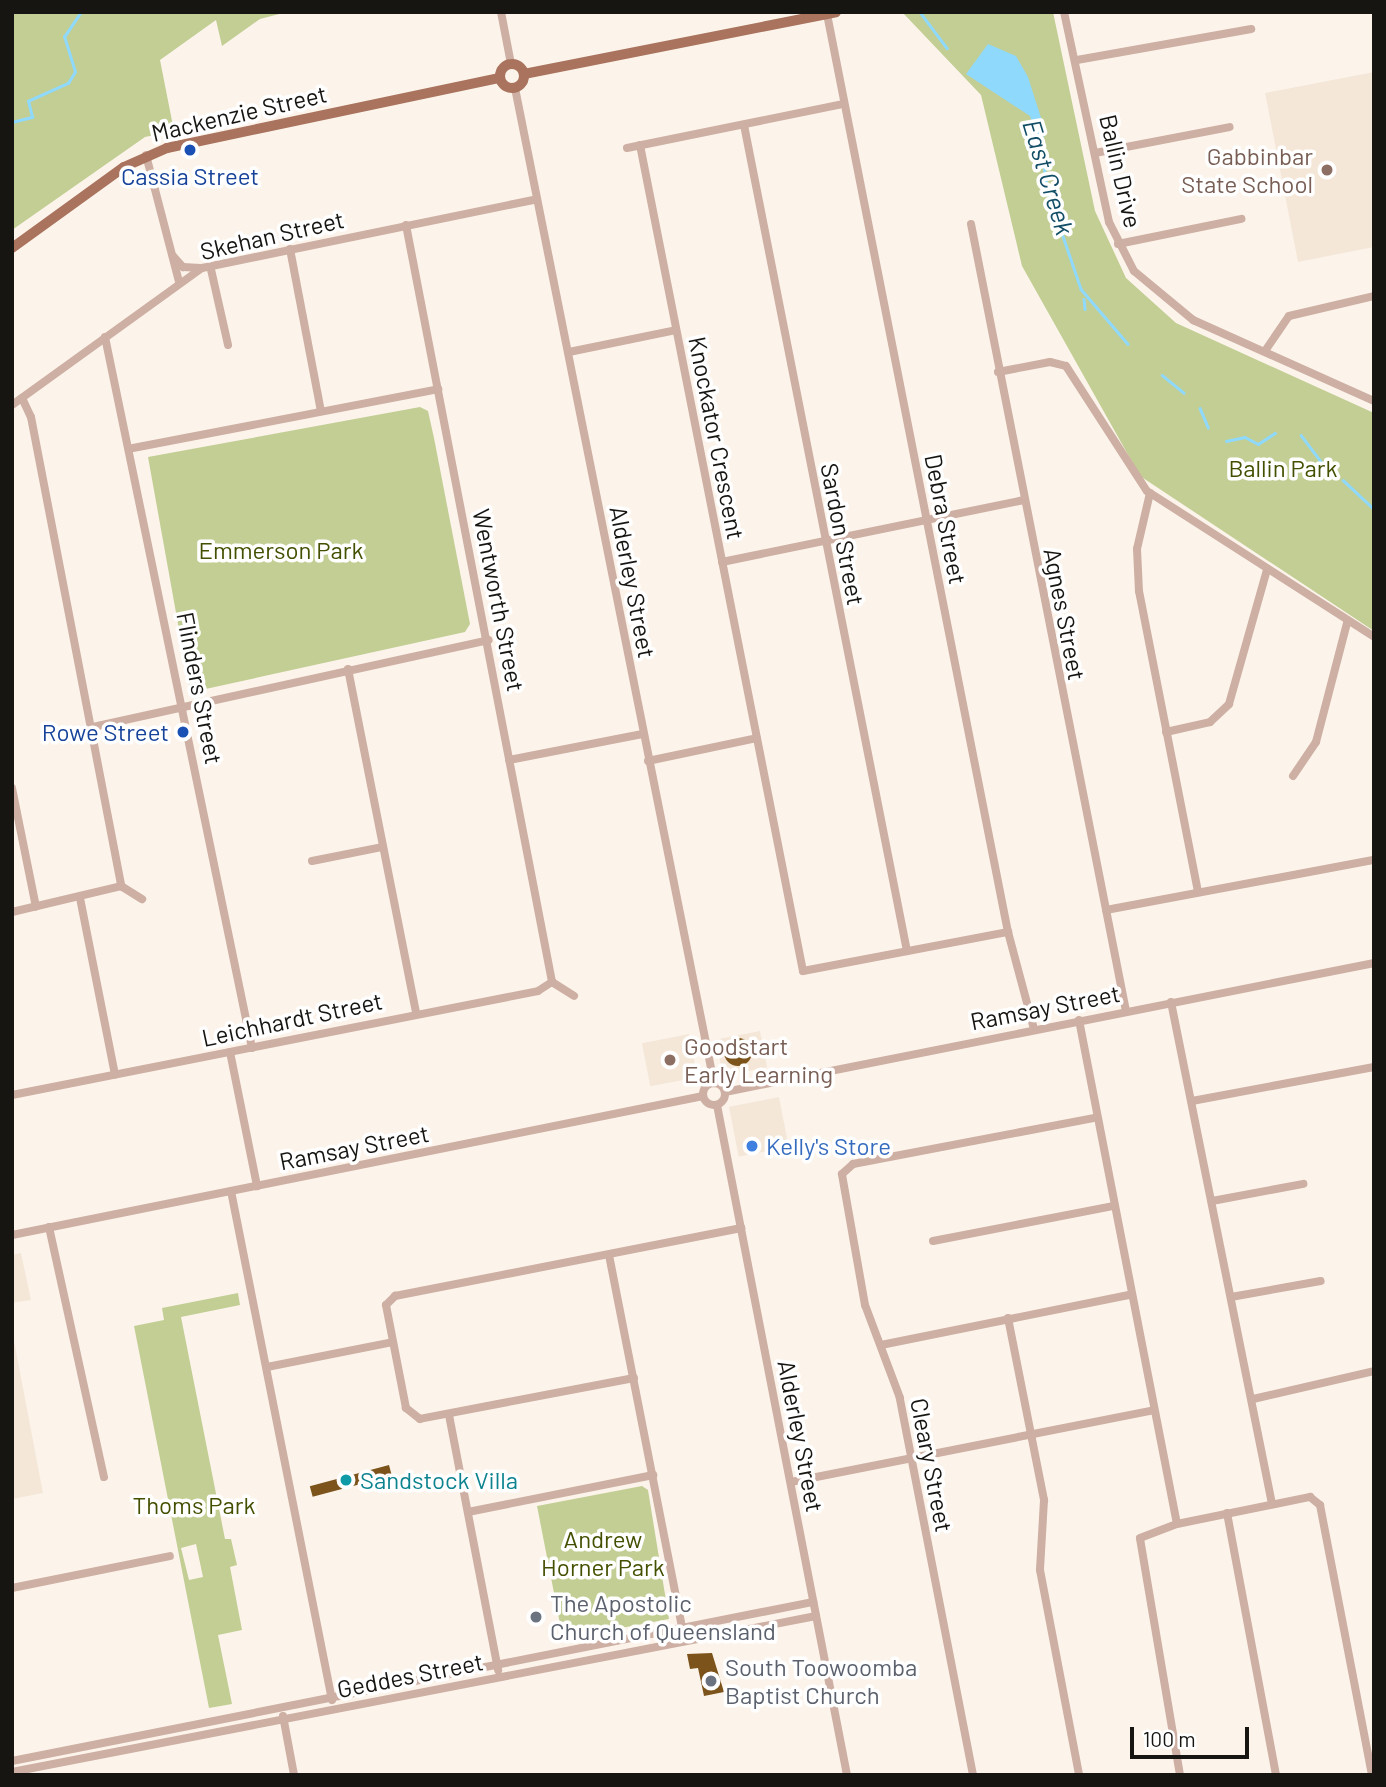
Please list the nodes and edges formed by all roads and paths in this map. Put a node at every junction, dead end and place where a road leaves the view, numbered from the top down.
1 (501, 12) edge
2 (1064, 12) edge
3 (831, 13) edge
4 (1251, 29) dead end
5 (1077, 60) junction
6 (511, 64) junction
7 (524, 74) junction
8 (500, 78) junction
9 (515, 88) junction
10 (844, 104) junction
11 (744, 125) junction
12 (1230, 127) dead end
13 (640, 145) junction
14 (628, 148) dead end
15 (1095, 153) junction
16 (146, 155) junction
17 (537, 199) junction
18 (1241, 219) dead end
19 (971, 224) dead end
20 (406, 225) junction
21 (1118, 244) junction
22 (12, 248) edge
23 (290, 249) junction
24 (171, 254) junction
25 (206, 267) junction
26 (179, 282) junction
27 (1374, 296) edge
28 (676, 330) junction
29 (105, 337) junction
30 (229, 345) dead end
31 (1265, 351) junction
32 (569, 352) junction
33 (999, 372) junction
34 (438, 389) junction
35 (22, 398) junction
36 (1374, 401) edge
37 (12, 405) edge
38 (321, 411) junction
39 (133, 448) junction
40 (1150, 493) junction
41 (1023, 499) junction
42 (927, 520) junction
43 (824, 541) junction
44 (722, 562) junction
45 (1267, 570) junction
46 (1347, 623) junction
47 (1374, 637) edge
48 (489, 640) junction
49 (348, 669) junction
50 (184, 708) junction
51 (93, 727) junction
52 (1167, 732) junction
53 (643, 734) junction
54 (757, 738) junction
55 (509, 760) junction
56 (648, 761) junction
57 (1293, 776) dead end
58 (12, 788) edge
59 (382, 847) junction
60 (1374, 860) edge
61 (312, 861) dead end
62 (121, 886) junction
63 (1198, 892) junction
64 (80, 898) junction
65 (142, 899) dead end
66 (36, 907) junction
67 (1106, 910) junction
68 (12, 912) edge
69 (1008, 932) junction
70 (907, 951) junction
71 (1374, 963) edge
72 (803, 971) junction
73 (799, 981) dead end
74 (552, 982) junction
75 (574, 996) dead end
76 (1171, 1002) junction
77 (1126, 1011) junction
78 (416, 1013) junction
79 (1079, 1020) junction
80 (1034, 1029) junction
81 (252, 1048) junction
82 (230, 1052) junction
83 (1374, 1067) edge
84 (115, 1075) junction
85 (714, 1083) junction
86 (725, 1092) junction
87 (12, 1095) edge
88 (703, 1096) junction
89 (1192, 1101) junction
90 (716, 1105) junction
91 (1096, 1118) junction
92 (1303, 1184) dead end
93 (257, 1186) junction
94 (231, 1191) junction
95 (1212, 1201) junction
96 (1113, 1206) junction
97 (50, 1227) junction
98 (741, 1228) junction
99 (12, 1234) edge
100 (933, 1241) dead end
101 (610, 1255) junction
102 (1321, 1281) dead end
103 (1130, 1295) junction
104 (1231, 1297) junction
105 (1009, 1318) junction
106 (393, 1342) junction
107 (881, 1345) junction
108 (267, 1367) junction
109 (1374, 1371) edge
110 (634, 1378) junction
111 (1253, 1399) junction
112 (1153, 1410) junction
113 (449, 1415) junction
114 (1031, 1434) junction
115 (912, 1458) junction
116 (653, 1475) junction
117 (104, 1477) dead end
118 (791, 1482) junction
119 (1272, 1504) junction
120 (468, 1512) junction
121 (1227, 1513) junction
122 (1177, 1524) junction
123 (170, 1556) dead end
124 (12, 1588) edge
125 (813, 1602) junction
126 (816, 1616) junction
127 (682, 1628) junction
128 (685, 1641) junction
129 (497, 1665) junction
130 (500, 1677) junction
131 (331, 1698) junction
132 (281, 1707) junction
133 (334, 1709) junction
134 (283, 1719) junction
135 (93, 1745) junction
136 (95, 1756) junction
137 (12, 1761) edge
138 (12, 1772) edge
139 (294, 1775) edge
140 (847, 1775) edge
141 (973, 1775) edge
142 (1079, 1775) edge
143 (1180, 1775) edge
144 (1276, 1775) edge
145 (1372, 1775) edge

1 - 6 street
2 - 5 street, Ballin Drive
3 - 7 main road
3 - 10 street, Debra Street
4 - 5 street
5 - 15 street, Ballin Drive
6 - 7 main road
6 - 8 main road
7 - 9 main road
8 - 9 main road
8 - 16 main road, Mackenzie Street
9 - 17 street, Alderley Street
10 - 11 street
10 - 42 street, Debra Street
11 - 13 street
11 - 43 street, Sardon Street
12 - 15 street
13 - 14 street
13 - 28 street, Knockator Crescent
15 - 21 street, Ballin Drive
16 - 22 main road, Mackenzie Street
16 - 24 street
17 - 20 street, Skehan Street
17 - 32 street, Alderley Street
18 - 21 street
19 - 33 street, Agnes Street
20 - 23 street, Skehan Street
20 - 34 street, Wentworth Street
21 - 31 street, Ballin Drive
23 - 25 street, Skehan Street
23 - 38 street
24 - 25 street
24 - 26 street
25 - 26 street, Skehan Street
25 - 30 street
26 - 29 street, Skehan Street
27 - 31 street
28 - 32 street
28 - 44 street, Knockator Crescent
29 - 35 street, Skehan Street
29 - 39 street, Flinders Street
31 - 36 street, Ballin Drive
32 - 53 street, Alderley Street
33 - 40 street
33 - 41 street, Agnes Street
34 - 38 street
34 - 48 street, Wentworth Street
35 - 37 street, Skehan Street
35 - 51 street
38 - 39 street
39 - 50 street, Flinders Street
40 - 45 street
40 - 52 street
41 - 42 street
41 - 67 street, Agnes Street
42 - 43 street
42 - 69 street, Debra Street
43 - 44 street
43 - 70 street, Sardon Street
44 - 54 street, Knockator Crescent
45 - 46 street
45 - 52 street
46 - 47 street
46 - 57 street
48 - 49 street
48 - 55 street, Wentworth Street
49 - 50 street
49 - 59 street
50 - 51 street
50 - 81 street, Flinders Street
51 - 62 street
52 - 63 street
53 - 55 street
53 - 56 street, Alderley Street
54 - 56 street
54 - 72 street, Knockator Crescent
55 - 74 street, Wentworth Street
56 - 85 street, Alderley Street
58 - 66 street
59 - 61 street
59 - 78 street
60 - 63 street
62 - 64 street
62 - 65 street
63 - 67 street
64 - 66 street
64 - 84 street
66 - 68 street
67 - 77 street, Agnes Street
69 - 70 street
69 - 80 street, Debra Street
70 - 72 street
71 - 76 street, Ramsay Street
72 - 73 street
74 - 75 street
74 - 78 street, Leichhardt Street
76 - 77 street, Ramsay Street
76 - 89 street
77 - 79 street, Ramsay Street
78 - 81 street, Leichhardt Street
79 - 80 street, Ramsay Street
79 - 91 street
80 - 86 street, Ramsay Street
81 - 82 street, Leichhardt Street
82 - 84 street, Leichhardt Street
82 - 93 street
83 - 89 street
84 - 87 street, Leichhardt Street
85 - 86 street
85 - 88 street
86 - 90 street
88 - 90 street
88 - 93 street, Ramsay Street
89 - 95 street
90 - 98 street, Alderley Street
91 - 96 street
91 - 107 street, Cleary Street
92 - 95 street
93 - 94 street, Ramsay Street
94 - 97 street, Ramsay Street
94 - 108 street
95 - 104 street
96 - 100 street
96 - 103 street
97 - 99 street, Ramsay Street
97 - 117 street
98 - 101 street
98 - 118 street, Alderley Street
101 - 106 street
101 - 110 street
102 - 104 street
103 - 105 street
103 - 112 street
104 - 111 street
105 - 107 street
105 - 114 street
106 - 108 street
106 - 113 street
107 - 115 street, Cleary Street
108 - 131 street
109 - 111 street
110 - 113 street
110 - 116 street
111 - 119 street
112 - 114 street
112 - 122 street
113 - 120 street
114 - 115 street
114 - 142 street
115 - 118 street
115 - 141 street, Cleary Street
116 - 120 street
116 - 127 street
118 - 125 street, Alderley Street
119 - 121 street
119 - 145 street
120 - 129 street
121 - 122 street
121 - 144 street
122 - 143 street
123 - 124 street
125 - 126 street, Alderley Street
125 - 127 street, Geddes Street
126 - 128 street, Geddes Street
126 - 140 street, Alderley Street
127 - 128 street
127 - 129 street, Geddes Street
128 - 130 street, Geddes Street
129 - 130 street
129 - 131 street, Geddes Street
130 - 133 street, Geddes Street
131 - 132 street, Geddes Street
131 - 133 street
132 - 134 street
132 - 135 street, Geddes Street
133 - 134 street, Geddes Street
134 - 136 street, Geddes Street
134 - 139 street
135 - 136 street
135 - 137 street, Geddes Street
136 - 138 street, Geddes Street

